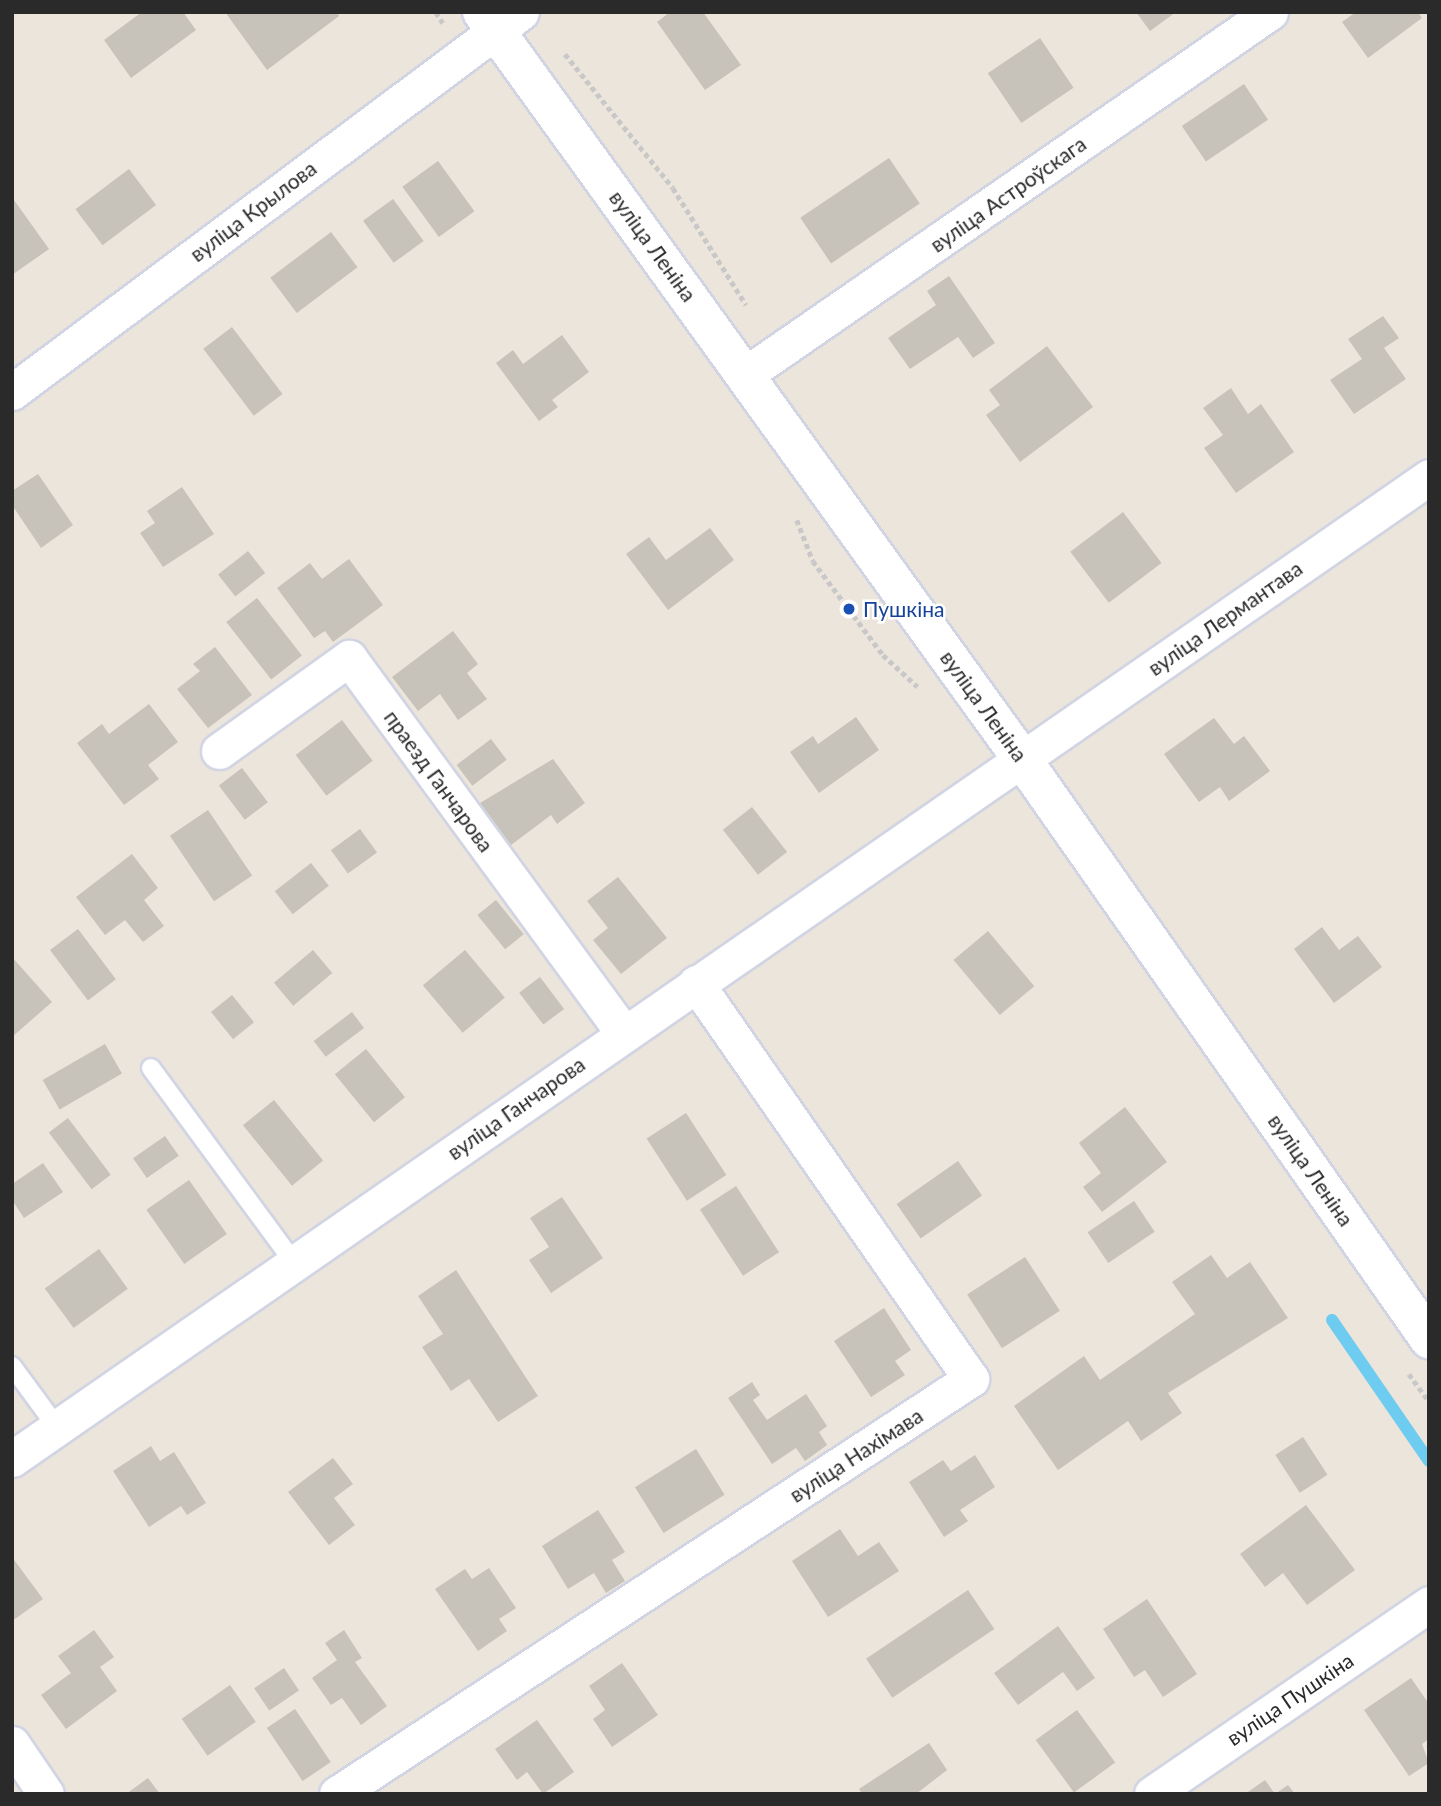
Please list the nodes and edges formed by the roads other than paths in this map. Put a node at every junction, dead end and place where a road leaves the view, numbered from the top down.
1 (1270, 12) edge
2 (500, 18) edge
3 (746, 374) junction
4 (12, 392) edge
5 (1429, 477) edge
6 (219, 751) dead end
7 (1022, 759) junction
8 (696, 983) junction
9 (623, 1033) junction
10 (151, 1068) dead end
11 (294, 1263) junction
12 (1429, 1339) edge
13 (12, 1366) edge
14 (56, 1426) junction
15 (12, 1459) edge
16 (1429, 1604) edge
17 (12, 1744) edge
18 (46, 1794) edge
19 (337, 1794) edge
20 (1152, 1794) edge

1 - 3 street, вуліца Астроўскага
2 - 3 main road, вуліца Леніна
2 - 4 street, вуліца Крылова
3 - 7 main road, вуліца Леніна
5 - 7 street, вуліца Лермантава
6 - 9 street, праезд Ганчарова
7 - 8 street, вуліца Ганчарова
7 - 12 main road, вуліца Леніна
8 - 9 street, вуліца Ганчарова
8 - 19 street, вуліца Нахімава
9 - 11 street, вуліца Ганчарова
10 - 11 lane
11 - 14 street, вуліца Ганчарова
13 - 14 lane
14 - 15 street, вуліца Ганчарова
16 - 20 street, вуліца Пушкіна
17 - 18 street

